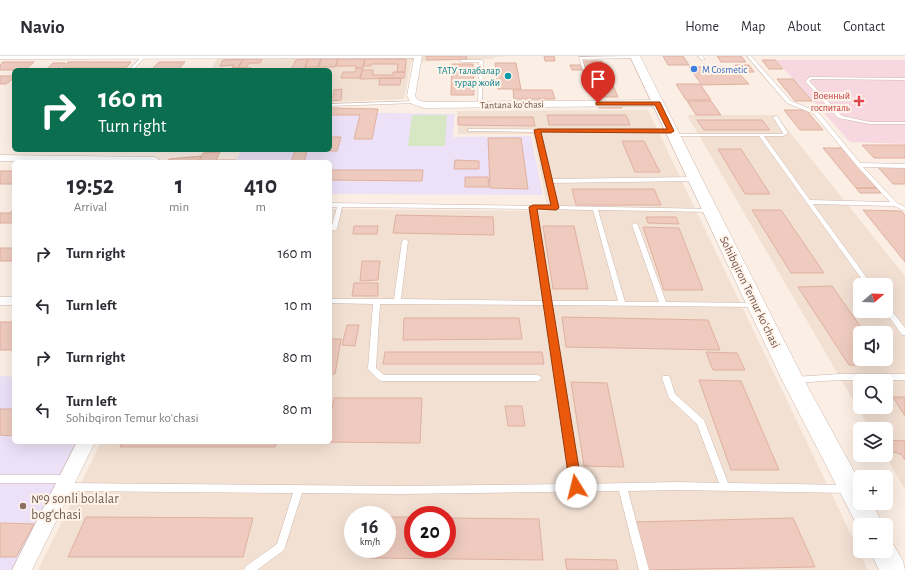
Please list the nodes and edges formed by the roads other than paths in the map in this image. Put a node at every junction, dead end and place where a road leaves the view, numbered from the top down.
1 (418, 56) edge
2 (749, 56) edge
3 (0, 57) edge
4 (143, 57) junction
5 (635, 57) edge
6 (214, 59) edge
7 (462, 61) dead end
8 (133, 68) edge
9 (905, 79) edge
10 (591, 92) dead end
11 (415, 102) junction
12 (658, 103) junction
13 (480, 104) junction
14 (332, 105) edge
15 (775, 117) dead end
16 (905, 123) edge
17 (470, 130) dead end
18 (538, 130) junction
19 (672, 133) junction
20 (760, 135) junction
21 (156, 157) edge
22 (0, 158) edge
23 (859, 165) junction
24 (905, 166) edge
25 (694, 179) junction
26 (549, 181) junction
27 (808, 202) junction
28 (895, 204) junction
29 (332, 205) edge
30 (340, 205) junction
31 (533, 207) junction
32 (556, 208) junction
33 (595, 208) junction
34 (905, 209) edge
35 (710, 210) junction
36 (635, 225) dead end
37 (334, 229) dead end
38 (405, 241) dead end
39 (864, 278) edge
40 (12, 301) edge
41 (332, 301) edge
42 (377, 301) junction
43 (397, 301) junction
44 (0, 302) edge
45 (546, 302) junction
46 (622, 303) junction
47 (663, 304) junction
48 (756, 305) junction
49 (893, 317) edge
50 (905, 333) edge
51 (905, 377) edge
52 (537, 378) dead end
53 (666, 378) dead end
54 (793, 380) junction
55 (85, 444) edge
56 (0, 479) edge
57 (65, 483) junction
58 (576, 487) junction
59 (623, 487) junction
60 (725, 487) junction
61 (299, 489) junction
62 (850, 489) junction
63 (866, 518) edge
64 (887, 558) edge
65 (22, 570) edge
66 (249, 570) edge
67 (644, 570) edge
68 (894, 570) edge

1 - 6 street
1 - 11 street
2 - 23 lane
3 - 4 street
4 - 6 street
4 - 8 lane
5 - 10 lane
5 - 12 main road, Sohibqiron Temur koʻchasi
7 - 13 lane
9 - 16 lane
11 - 13 street, Tantana koʻchasi
11 - 14 lane
12 - 13 street, Tantana koʻchasi
12 - 19 main road, Sohibqiron Temur koʻchasi
15 - 20 lane
17 - 18 lane
18 - 19 lane
18 - 26 lane
19 - 20 lane
19 - 25 main road, Sohibqiron Temur koʻchasi
20 - 27 lane
21 - 22 street
23 - 24 lane
23 - 28 lane
25 - 26 lane
25 - 35 main road, Sohibqiron Temur koʻchasi
26 - 32 lane
27 - 28 lane
27 - 39 lane
28 - 34 lane
29 - 30 lane
30 - 31 lane
30 - 37 lane
31 - 32 lane
31 - 45 lane
32 - 33 lane
33 - 35 lane
33 - 46 lane
35 - 48 main road, Sohibqiron Temur koʻchasi
36 - 47 lane
38 - 43 lane
40 - 44 street
41 - 42 lane
42 - 43 lane
42 - 52 lane
43 - 45 lane
45 - 46 lane
45 - 58 lane
46 - 47 lane
47 - 48 lane
48 - 54 main road, Sohibqiron Temur koʻchasi
49 - 50 lane
51 - 54 lane
53 - 60 lane
54 - 62 main road, Sohibqiron Temur koʻchasi
55 - 57 street
56 - 57 lane
57 - 61 lane
57 - 65 street
58 - 59 lane
58 - 61 lane
59 - 60 lane
59 - 67 lane
60 - 62 lane
61 - 66 lane
62 - 63 main road, Sohibqiron Temur koʻchasi
64 - 68 main road

